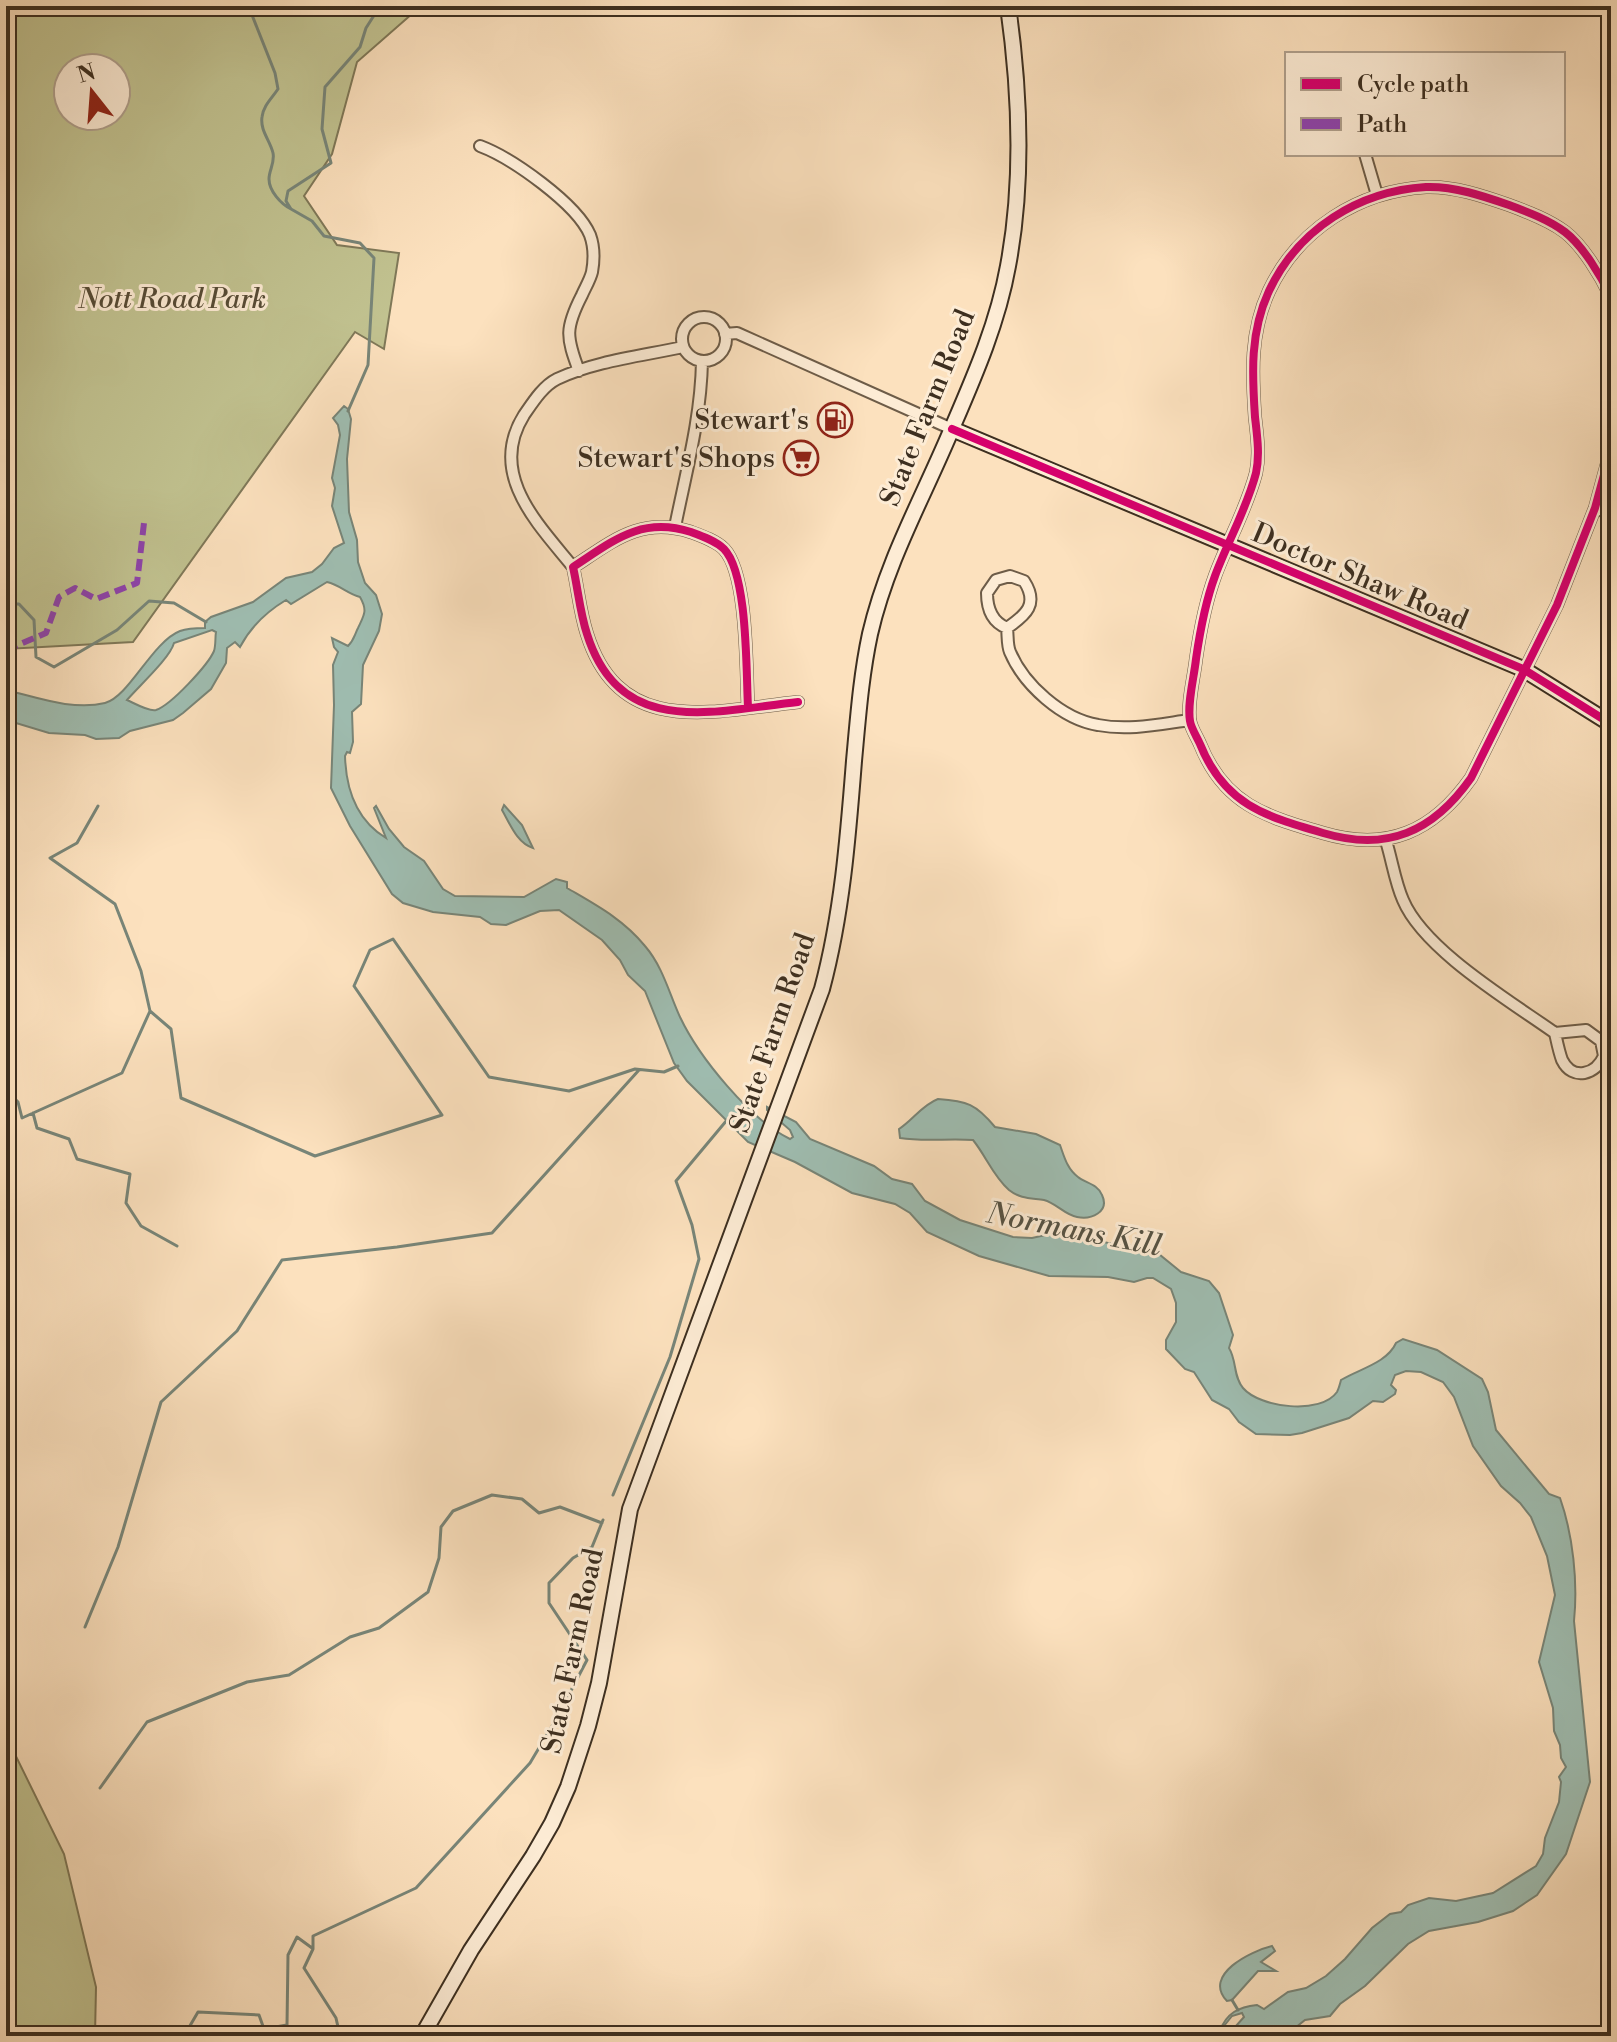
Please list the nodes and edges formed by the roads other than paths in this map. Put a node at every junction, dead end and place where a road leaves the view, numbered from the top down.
1 (1008, 6) edge
2 (480, 146) dead end
3 (1366, 156) edge
4 (1377, 195) junction
5 (1611, 297) edge
6 (725, 334) junction
7 (683, 347) junction
8 (702, 361) junction
9 (579, 371) junction
10 (952, 429) junction
11 (1611, 449) edge
12 (1595, 508) junction
13 (1611, 514) edge
14 (675, 527) junction
15 (1229, 546) junction
16 (573, 567) junction
17 (1007, 628) junction
18 (1523, 669) junction
19 (798, 702) dead end
20 (748, 707) junction
21 (1190, 720) junction
22 (1611, 724) edge
23 (1386, 841) junction
24 (1555, 1033) junction
25 (422, 2036) edge

1 - 10 main road, State Farm Road
2 - 9 street
3 - 4 street
4 - 5 street
4 - 15 street
6 - 7 street
6 - 8 street
6 - 10 street
7 - 8 street
7 - 9 street
8 - 14 street
9 - 16 street
10 - 15 main road, Doctor Shaw Road
10 - 25 main road, State Farm Road
11 - 12 street
12 - 13 street
12 - 18 street
14 - 16 street
14 - 20 street
15 - 18 main road, Doctor Shaw Road
15 - 21 street
16 - 20 street
17 - 17 street
17 - 21 street
18 - 22 main road, Doctor Shaw Road
18 - 23 street
19 - 20 street
21 - 23 street
23 - 24 street
24 - 24 street

